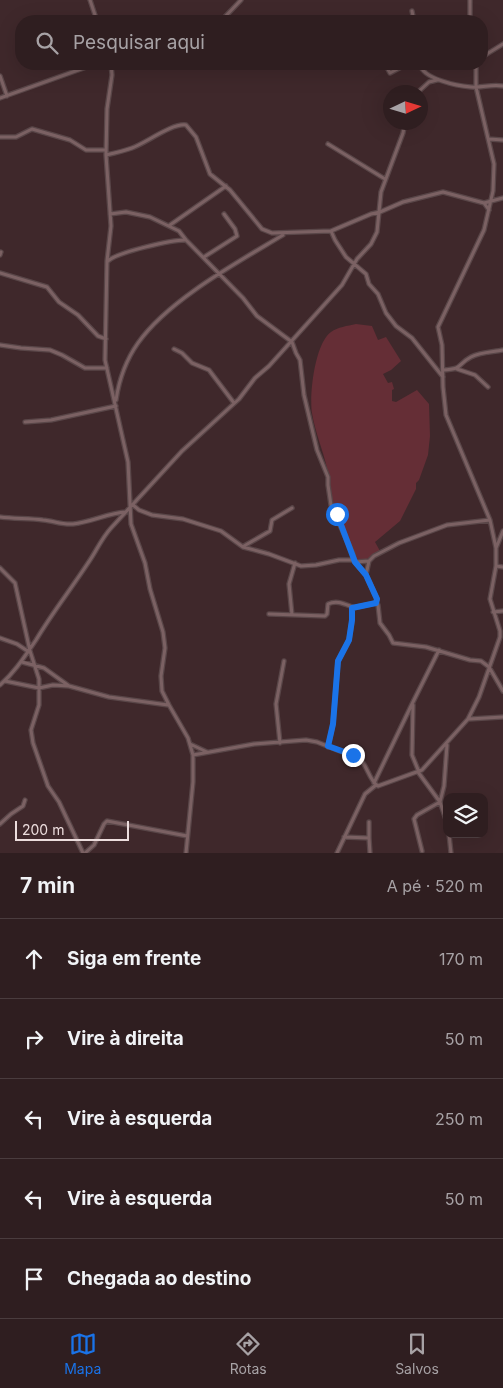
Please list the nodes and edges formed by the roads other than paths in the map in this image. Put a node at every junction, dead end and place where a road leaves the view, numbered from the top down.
1 (90, 0) edge
2 (241, 0) edge
3 (470, 0) edge
4 (412, 11) dead end
5 (95, 15) edge
6 (227, 15) edge
7 (413, 15) edge
8 (470, 15) edge
9 (503, 44) edge
10 (488, 53) edge
11 (78, 70) edge
12 (112, 70) edge
13 (422, 70) edge
14 (476, 70) edge
15 (428, 74) junction
16 (0, 76) edge
17 (438, 80) junction
18 (429, 82) junction
19 (426, 85) edge
20 (503, 86) edge
21 (476, 87) junction
22 (7, 96) junction
23 (0, 98) edge
24 (404, 130) edge
25 (0, 137) edge
26 (489, 139) junction
27 (503, 140) edge
28 (328, 144) dead end
29 (106, 150) junction
30 (106, 155) junction
31 (385, 178) junction
32 (226, 186) junction
33 (503, 198) edge
34 (491, 201) junction
35 (484, 203) junction
36 (490, 210) junction
37 (380, 212) junction
38 (110, 214) junction
39 (224, 214) dead end
40 (169, 225) junction
41 (331, 231) junction
42 (285, 233) junction
43 (186, 240) junction
44 (204, 257) junction
45 (108, 261) junction
46 (354, 264) junction
47 (0, 273) edge
48 (220, 274) junction
49 (106, 339) junction
50 (292, 342) junction
51 (0, 345) edge
52 (174, 349) dead end
53 (503, 350) edge
54 (107, 368) junction
55 (457, 369) junction
56 (443, 370) junction
57 (443, 377) junction
58 (488, 387) dead end
59 (234, 403) junction
60 (116, 404) junction
61 (26, 422) dead end
62 (132, 506) junction
63 (292, 508) dead end
64 (127, 512) junction
65 (0, 517) edge
66 (490, 520) junction
67 (503, 531) edge
68 (243, 546) junction
69 (496, 548) junction
70 (369, 561) junction
71 (355, 562) junction
72 (295, 563) junction
73 (496, 566) junction
74 (503, 566) edge
75 (0, 568) edge
76 (366, 575) junction
77 (376, 603) junction
78 (353, 607) junction
79 (503, 611) edge
80 (493, 612) junction
81 (269, 614) dead end
82 (292, 615) junction
83 (0, 638) edge
84 (439, 650) junction
85 (29, 651) junction
86 (284, 661) dead end
87 (22, 662) junction
88 (34, 664) junction
89 (489, 667) junction
90 (5, 680) junction
91 (0, 685) edge
92 (69, 686) junction
93 (39, 688) junction
94 (503, 691) edge
95 (413, 702) junction
96 (169, 706) junction
97 (503, 717) edge
98 (468, 719) junction
99 (280, 742) junction
100 (190, 744) junction
101 (447, 744) junction
102 (328, 746) junction
103 (207, 752) junction
104 (193, 755) junction
105 (418, 772) junction
106 (375, 784) junction
107 (26, 800) dead end
108 (440, 802) junction
109 (443, 811) edge
110 (369, 822) dead end
111 (0, 824) edge
112 (187, 836) junction
113 (344, 837) junction
114 (369, 838) junction
115 (449, 838) edge
116 (422, 851) dead end
117 (84, 853) edge
118 (186, 853) edge
119 (337, 853) edge
120 (370, 853) edge
121 (451, 853) edge

1 - 5 street
2 - 6 street
3 - 8 street
4 - 7 street
9 - 10 street
11 - 22 street
12 - 29 street
13 - 15 street
14 - 21 street
15 - 17 street
15 - 18 street
16 - 22 street
17 - 18 street
17 - 21 street
18 - 19 street
20 - 21 street
21 - 26 street
22 - 23 street
24 - 31 street
25 - 29 street
26 - 27 street
26 - 34 street
28 - 31 street
29 - 30 street
30 - 32 street
30 - 38 street
31 - 37 street
32 - 40 street
32 - 42 street
33 - 34 street
34 - 35 street
34 - 36 street
35 - 36 street
35 - 37 street
36 - 56 street
37 - 41 street
37 - 46 street
38 - 40 street
38 - 45 street
39 - 44 street
40 - 43 street
41 - 42 street
41 - 46 street
42 - 48 street
43 - 44 street
43 - 45 street
44 - 48 street
45 - 49 street
46 - 50 street
46 - 57 street
47 - 49 street
48 - 50 street
48 - 60 street
49 - 54 street
50 - 59 street
50 - 71 street
51 - 54 street
52 - 59 street
53 - 55 street
54 - 60 street
55 - 56 street
55 - 58 street
56 - 57 street
57 - 66 street
59 - 62 street
60 - 61 street
60 - 62 street
62 - 64 street
62 - 68 street
62 - 96 street
63 - 68 street
64 - 65 street
64 - 85 street
66 - 69 street
66 - 70 street
67 - 69 street
68 - 72 street
69 - 73 street
70 - 71 street
70 - 76 street
71 - 72 street
71 - 76 street
72 - 82 street
73 - 74 street
73 - 80 street
75 - 85 street
76 - 77 street
77 - 78 street
77 - 84 street
78 - 82 street
78 - 102 street
79 - 80 street
80 - 89 street
81 - 82 street
83 - 85 street
84 - 89 street
84 - 95 street
85 - 87 street
85 - 88 street
86 - 99 street
87 - 88 street
87 - 90 street
88 - 92 street
88 - 93 street
89 - 94 street
89 - 98 street
90 - 91 street
90 - 93 street
92 - 93 street
92 - 96 street
93 - 117 street
95 - 105 street
95 - 106 street
96 - 100 street
97 - 98 street
98 - 101 street
99 - 102 street
99 - 103 street
100 - 103 street
100 - 104 street
101 - 105 street
101 - 108 street
102 - 106 street
103 - 104 street
104 - 112 street
105 - 106 street
105 - 108 street
106 - 113 street
107 - 111 street
108 - 109 street
108 - 116 street
110 - 114 street
112 - 117 street
112 - 118 street
113 - 114 street
113 - 119 street
114 - 120 street
115 - 121 street

